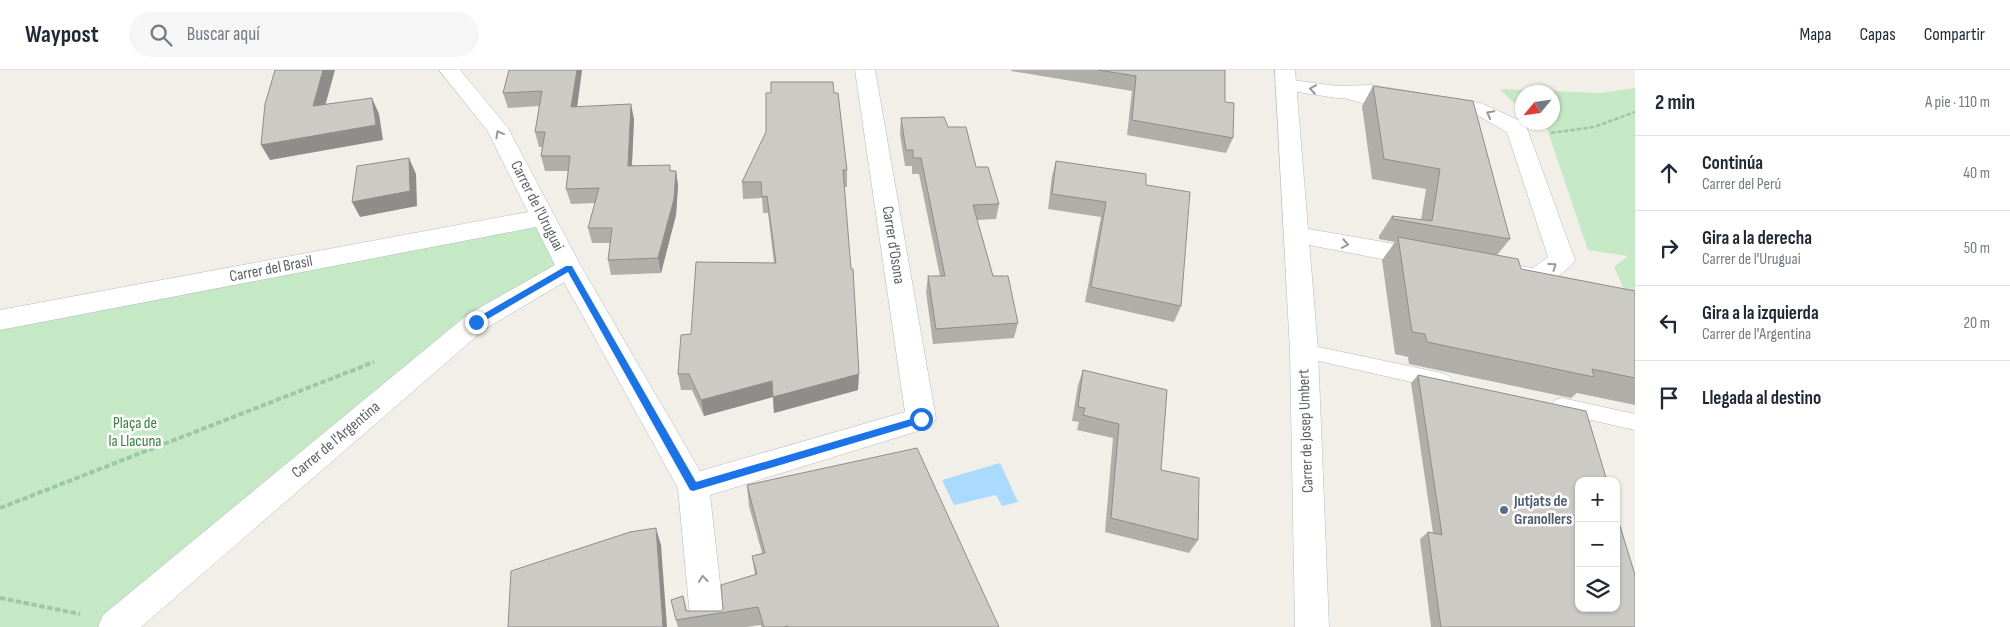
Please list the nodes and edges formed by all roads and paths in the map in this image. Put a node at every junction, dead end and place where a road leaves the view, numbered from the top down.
1 (449, 70) edge
2 (865, 70) edge
3 (1285, 78) edge
4 (1337, 92) junction
5 (1635, 112) edge
6 (1438, 114) edge
7 (1518, 133) junction
8 (543, 217) junction
9 (1297, 235) junction
10 (1441, 261) edge
11 (569, 268) junction
12 (1489, 269) edge
13 (0, 320) edge
14 (1304, 351) junction
15 (375, 362) dead end
16 (1460, 384) edge
17 (1548, 403) edge
18 (1635, 422) edge
19 (693, 487) junction
20 (0, 508) edge
21 (0, 598) edge
22 (117, 625) edge
23 (708, 627) edge
24 (1312, 627) edge

8 -> 1 street, Carrer de l'Uruguai
2 - 19 street, Carrer d'Osona
4 -> 3 street, Carrer de Josep Umbert
3 - 9 street, Carrer de Josep Umbert
4 - 6 lane
7 -> 4 street, Carrer de Josep Umbert
5 - 7 path
12 -> 7 street
8 - 11 street, Carrer de l'Uruguai
8 - 13 street, Carrer del Brasil
9 -> 10 street
9 - 14 street, Carrer de Josep Umbert
11 - 19 street, Carrer de l'Uruguai
11 - 22 street, Carrer de l'Argentina
14 - 16 lane
14 - 24 street, Carrer de Josep Umbert
15 - 20 path
17 - 18 lane
23 -> 19 street, Carrer de l'Uruguai
21 - 22 path

